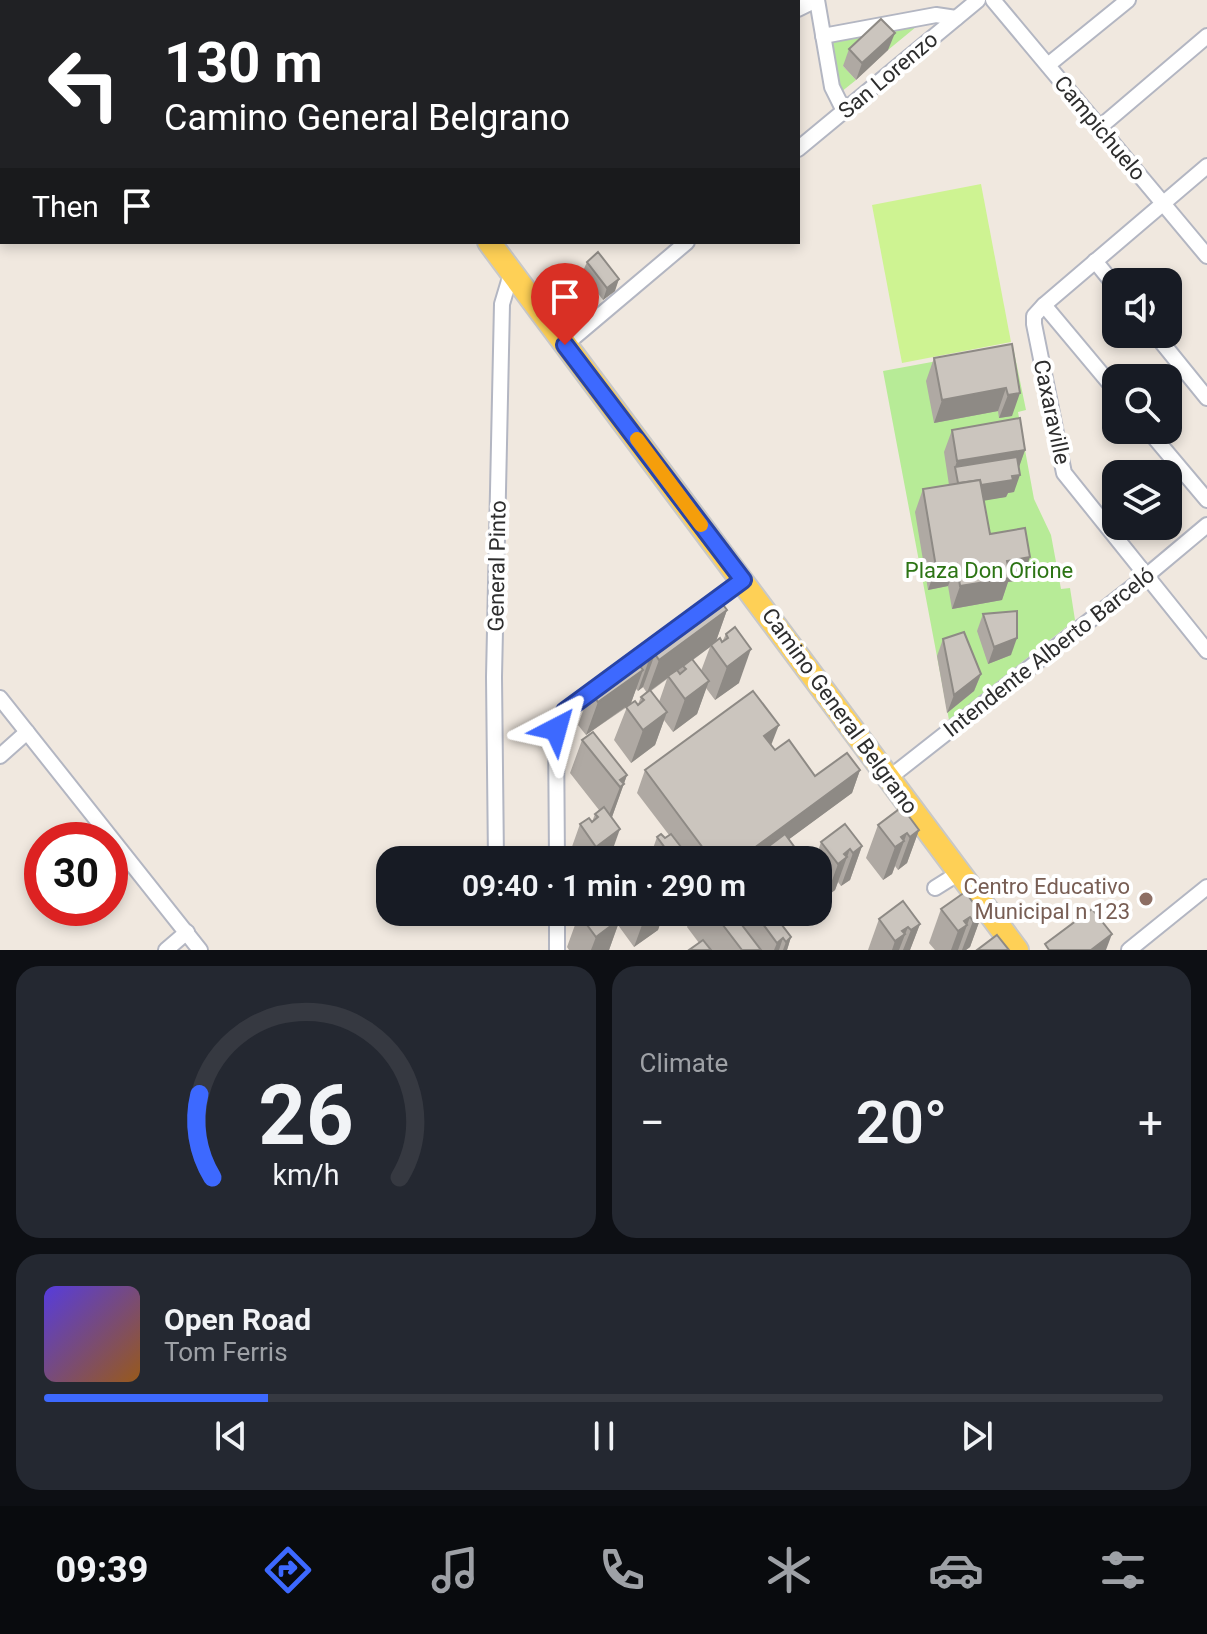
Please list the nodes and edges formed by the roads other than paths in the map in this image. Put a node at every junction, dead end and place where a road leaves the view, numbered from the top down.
1 (816, 0) edge
2 (978, 0) edge
3 (993, 0) edge
4 (1128, 0) edge
5 (956, 18) junction
6 (823, 36) junction
7 (1207, 36) edge
8 (1048, 65) junction
9 (844, 111) junction
10 (1099, 128) junction
11 (800, 147) edge
12 (1207, 166) edge
13 (1162, 203) junction
14 (490, 244) edge
15 (685, 244) edge
16 (1207, 256) edge
17 (1095, 261) junction
18 (1102, 270) edge
19 (511, 274) junction
20 (1039, 310) junction
21 (565, 345) junction
22 (1166, 348) edge
23 (1102, 376) edge
24 (1207, 398) edge
25 (1160, 444) edge
26 (1207, 500) edge
27 (1207, 525) edge
28 (1145, 577) junction
29 (743, 580) junction
30 (693, 616) edge
31 (668, 635) edge
32 (1207, 651) edge
33 (0, 698) edge
34 (27, 732) junction
35 (0, 756) edge
36 (889, 778) junction
37 (496, 846) edge
38 (557, 846) edge
39 (959, 873) junction
40 (1207, 887) edge
41 (935, 888) dead end
42 (557, 926) edge
43 (187, 932) junction
44 (166, 950) edge
45 (200, 950) edge
46 (557, 950) edge
47 (1017, 950) edge
48 (1129, 950) edge

1 - 6 street
2 - 5 street, San Lorenzo
3 - 8 street, Campichuelo
4 - 8 street
5 - 6 street
5 - 9 street, San Lorenzo
6 - 9 street
7 - 10 street
8 - 10 street, Campichuelo
9 - 11 street, San Lorenzo
10 - 13 street, Campichuelo
12 - 13 street
13 - 16 street, Campichuelo
13 - 17 street
14 - 19 main road, Camino General Belgrano
15 - 21 street
17 - 18 street
17 - 20 street
19 - 21 main road, Camino General Belgrano
19 - 37 street, General Pinto
20 - 23 street
20 - 28 street, Caxaraville
21 - 29 main road, Camino General Belgrano
22 - 24 street
25 - 26 street
27 - 28 street, Intendente Alberto Barceló
28 - 32 street, Caxaraville
28 - 36 street, Intendente Alberto Barceló
29 - 30 street
29 - 36 main road, Camino General Belgrano
31 - 38 street
33 - 34 street
34 - 35 street
34 - 43 street
36 - 39 main road, Camino General Belgrano
39 - 41 street
39 - 47 main road, Camino General Belgrano
40 - 48 street
42 - 46 street
43 - 44 street
43 - 45 street

